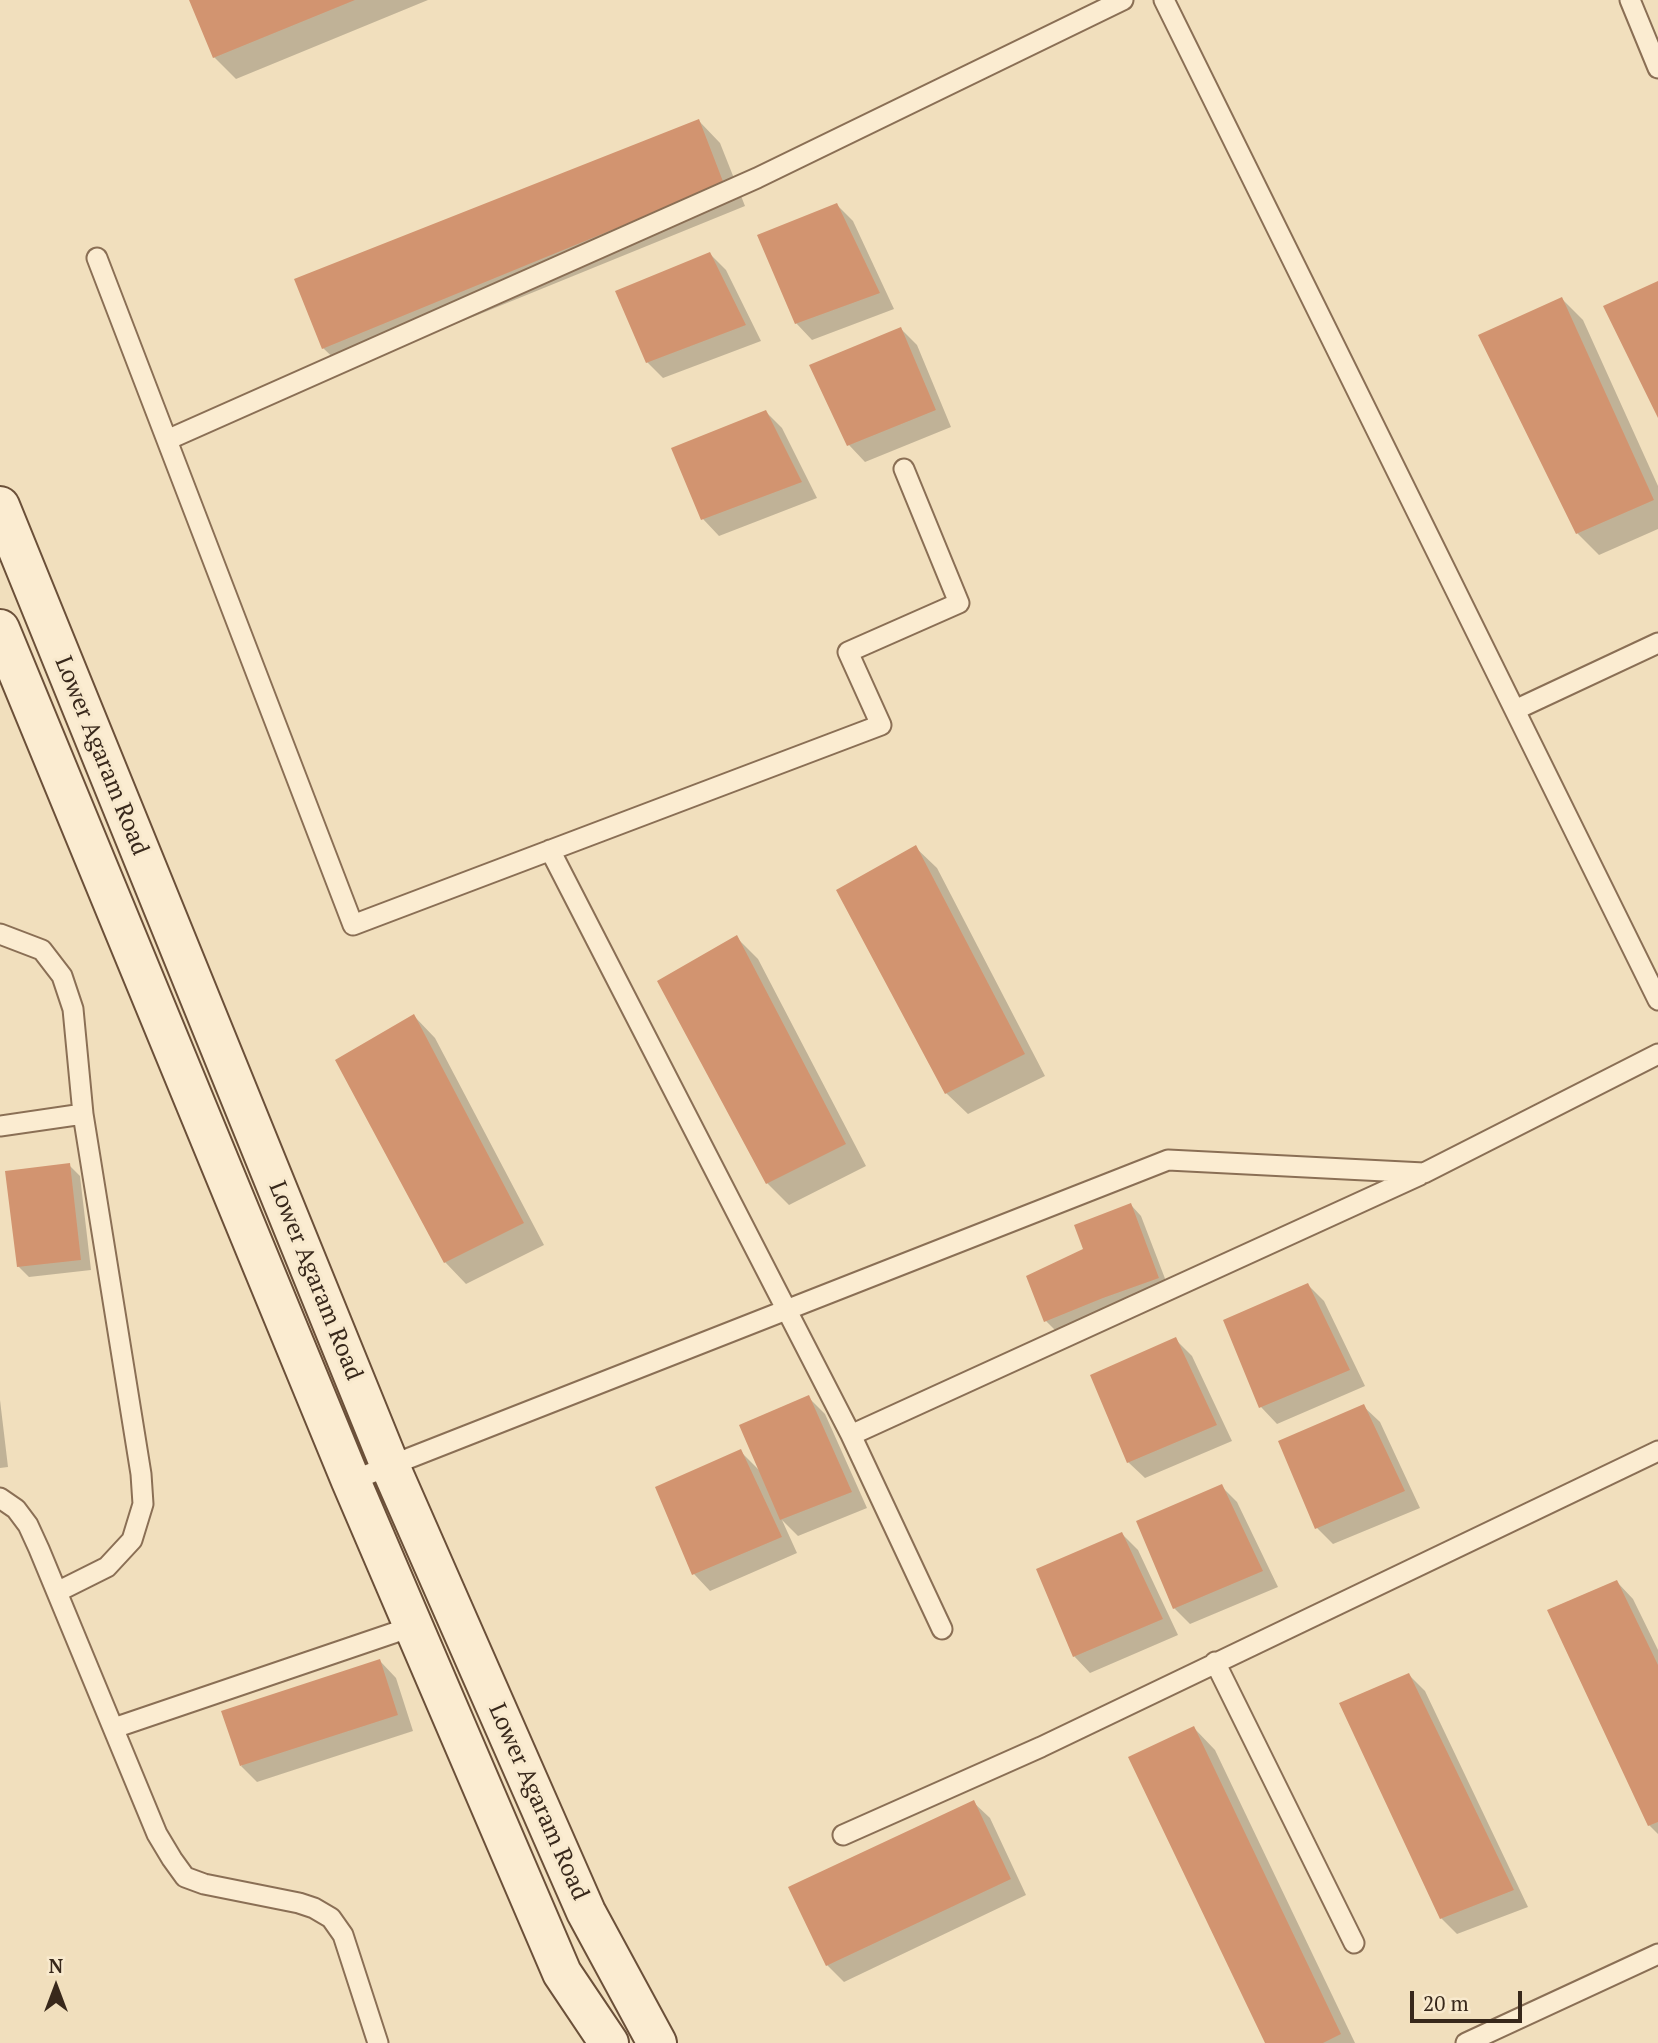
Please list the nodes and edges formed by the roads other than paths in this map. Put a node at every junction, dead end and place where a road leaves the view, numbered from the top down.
1 (1123, 0) edge
2 (1164, 0) edge
3 (1630, 0) edge
4 (1658, 68) edge
5 (97, 258) dead end
6 (167, 440) junction
7 (904, 469) dead end
8 (0, 506) edge
9 (0, 629) edge
10 (1658, 643) edge
11 (1515, 710) junction
12 (550, 850) junction
13 (0, 934) edge
14 (1658, 1000) edge
15 (1658, 1054) edge
16 (83, 1114) junction
17 (0, 1126) edge
18 (1424, 1173) junction
19 (786, 1310) junction
20 (852, 1434) junction
21 (1658, 1451) edge
22 (390, 1466) junction
23 (351, 1481) junction
24 (0, 1498) edge
25 (57, 1592) junction
26 (414, 1626) junction
27 (942, 1629) dead end
28 (1216, 1662) junction
29 (114, 1728) junction
30 (843, 1835) dead end
31 (1354, 1943) dead end
32 (1658, 1954) edge
33 (378, 2043) edge
34 (609, 2043) edge
35 (657, 2043) edge
36 (1466, 2043) edge

1 - 6 lane
2 - 11 lane
3 - 4 lane
5 - 6 lane
6 - 12 lane
7 - 12 lane
8 - 22 main road, Lower Agaram Road
9 - 23 main road, Lower Agaram Road
10 - 11 lane
11 - 14 lane
12 - 19 lane
13 - 16 lane
15 - 18 lane
16 - 17 lane
16 - 25 lane
18 - 19 lane
18 - 20 lane
19 - 20 lane
19 - 22 lane
20 - 27 lane
21 - 28 lane
22 - 23 lane
22 - 35 main road, Lower Agaram Road
23 - 26 main road, Lower Agaram Road
24 - 25 lane
25 - 29 lane
26 - 29 lane
26 - 34 main road, Lower Agaram Road
28 - 30 lane
28 - 31 lane
29 - 33 lane
32 - 36 lane

